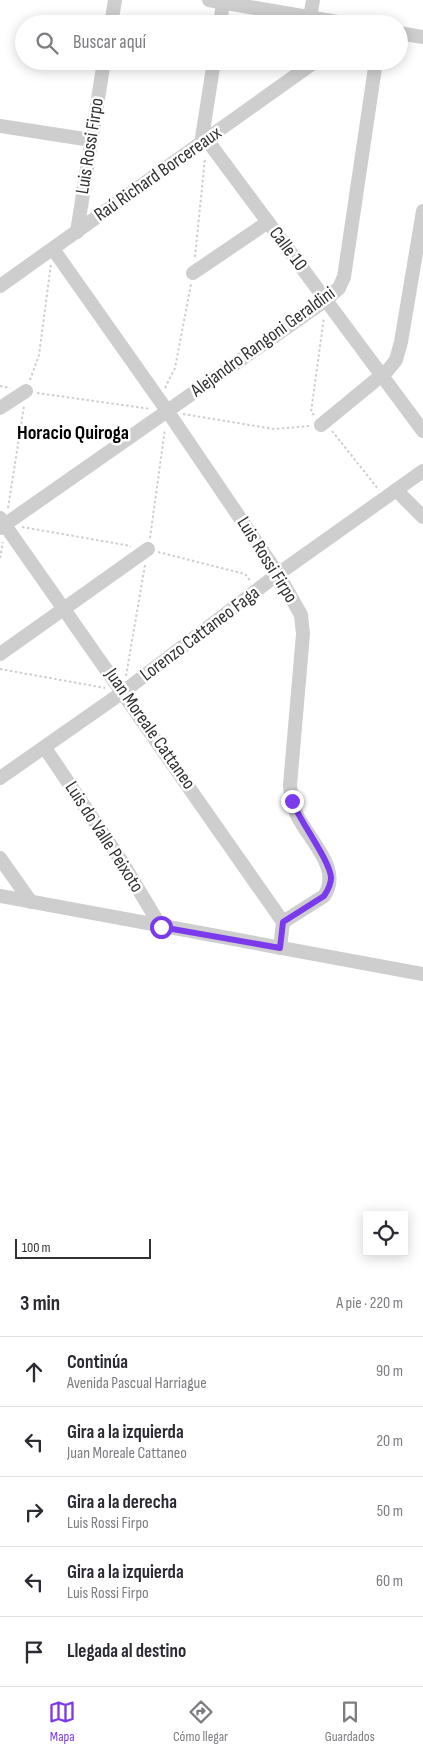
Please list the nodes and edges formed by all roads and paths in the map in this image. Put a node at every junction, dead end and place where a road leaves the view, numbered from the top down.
1 (115, 0) edge
2 (209, 0) edge
3 (313, 0) edge
4 (223, 2) junction
5 (112, 15) edge
6 (221, 15) edge
7 (298, 15) edge
8 (310, 15) edge
9 (408, 34) edge
10 (423, 37) edge
11 (103, 70) edge
12 (213, 70) edge
13 (304, 70) edge
14 (375, 70) edge
15 (0, 126) edge
16 (91, 140) junction
17 (204, 142) junction
18 (423, 211) edge
19 (268, 222) junction
20 (76, 232) junction
21 (53, 250) junction
22 (193, 273) junction
23 (0, 286) edge
24 (326, 300) junction
25 (381, 377) junction
26 (26, 391) junction
27 (159, 399) junction
28 (0, 408) edge
29 (168, 412) junction
30 (321, 425) junction
31 (423, 431) edge
32 (423, 470) edge
33 (391, 494) junction
34 (423, 516) edge
35 (2, 523) edge
36 (148, 549) junction
37 (278, 574) junction
38 (258, 590) junction
39 (66, 608) junction
40 (0, 654) edge
41 (0, 669) edge
42 (124, 692) junction
43 (45, 748) junction
44 (0, 778) edge
45 (0, 858) edge
46 (0, 896) edge
47 (32, 902) junction
48 (283, 922) junction
49 (161, 927) junction
50 (280, 948) junction
51 (423, 974) edge

1 - 5 street
2 - 4 street
3 - 8 street
4 - 6 street
4 - 7 street
9 - 10 street
11 - 16 street, Luis Rossi Firpo
12 - 17 street
13 - 17 street, Raú Richard Borcereaux
14 - 24 street, Alejandro Rangoni Geraldini
15 - 16 street
16 - 20 street, Luis Rossi Firpo
17 - 19 street, Calle 10
17 - 20 street, Raú Richard Borcereaux
17 - 22 path
18 - 25 street
19 - 22 street
19 - 24 street, Calle 10
20 - 21 street, Raú Richard Borcereaux
21 - 23 street, Raú Richard Borcereaux
21 - 26 path
21 - 27 street, Luis Rossi Firpo
22 - 27 path
24 - 25 street, Calle 10
24 - 29 street, Alejandro Rangoni Geraldini
24 - 30 path
25 - 30 street
25 - 31 street, Calle 10
26 - 28 street
26 - 29 path
26 - 35 path
27 - 29 street, Luis Rossi Firpo
29 - 30 path
29 - 35 street, Alejandro Rangoni Geraldini
29 - 36 path
29 - 37 street, Luis Rossi Firpo
30 - 33 path
32 - 33 street, Lorenzo Cattaneo Faga
33 - 34 street
33 - 37 street, Lorenzo Cattaneo Faga
35 - 36 path
35 - 39 street, Juan Moreale Cattaneo
36 - 38 path
36 - 39 street
36 - 42 path
37 - 38 street, Lorenzo Cattaneo Faga
37 - 48 street, Luis Rossi Firpo
38 - 42 street, Lorenzo Cattaneo Faga
39 - 40 street
39 - 42 street, Juan Moreale Cattaneo
41 - 42 path
42 - 43 street, Lorenzo Cattaneo Faga
42 - 48 street, Juan Moreale Cattaneo
43 - 44 street, Lorenzo Cattaneo Faga
43 - 49 street, Luis do Valle Peixoto
45 - 47 street
46 - 47 street
47 - 49 street
48 - 50 street
49 - 50 street
50 - 51 street

